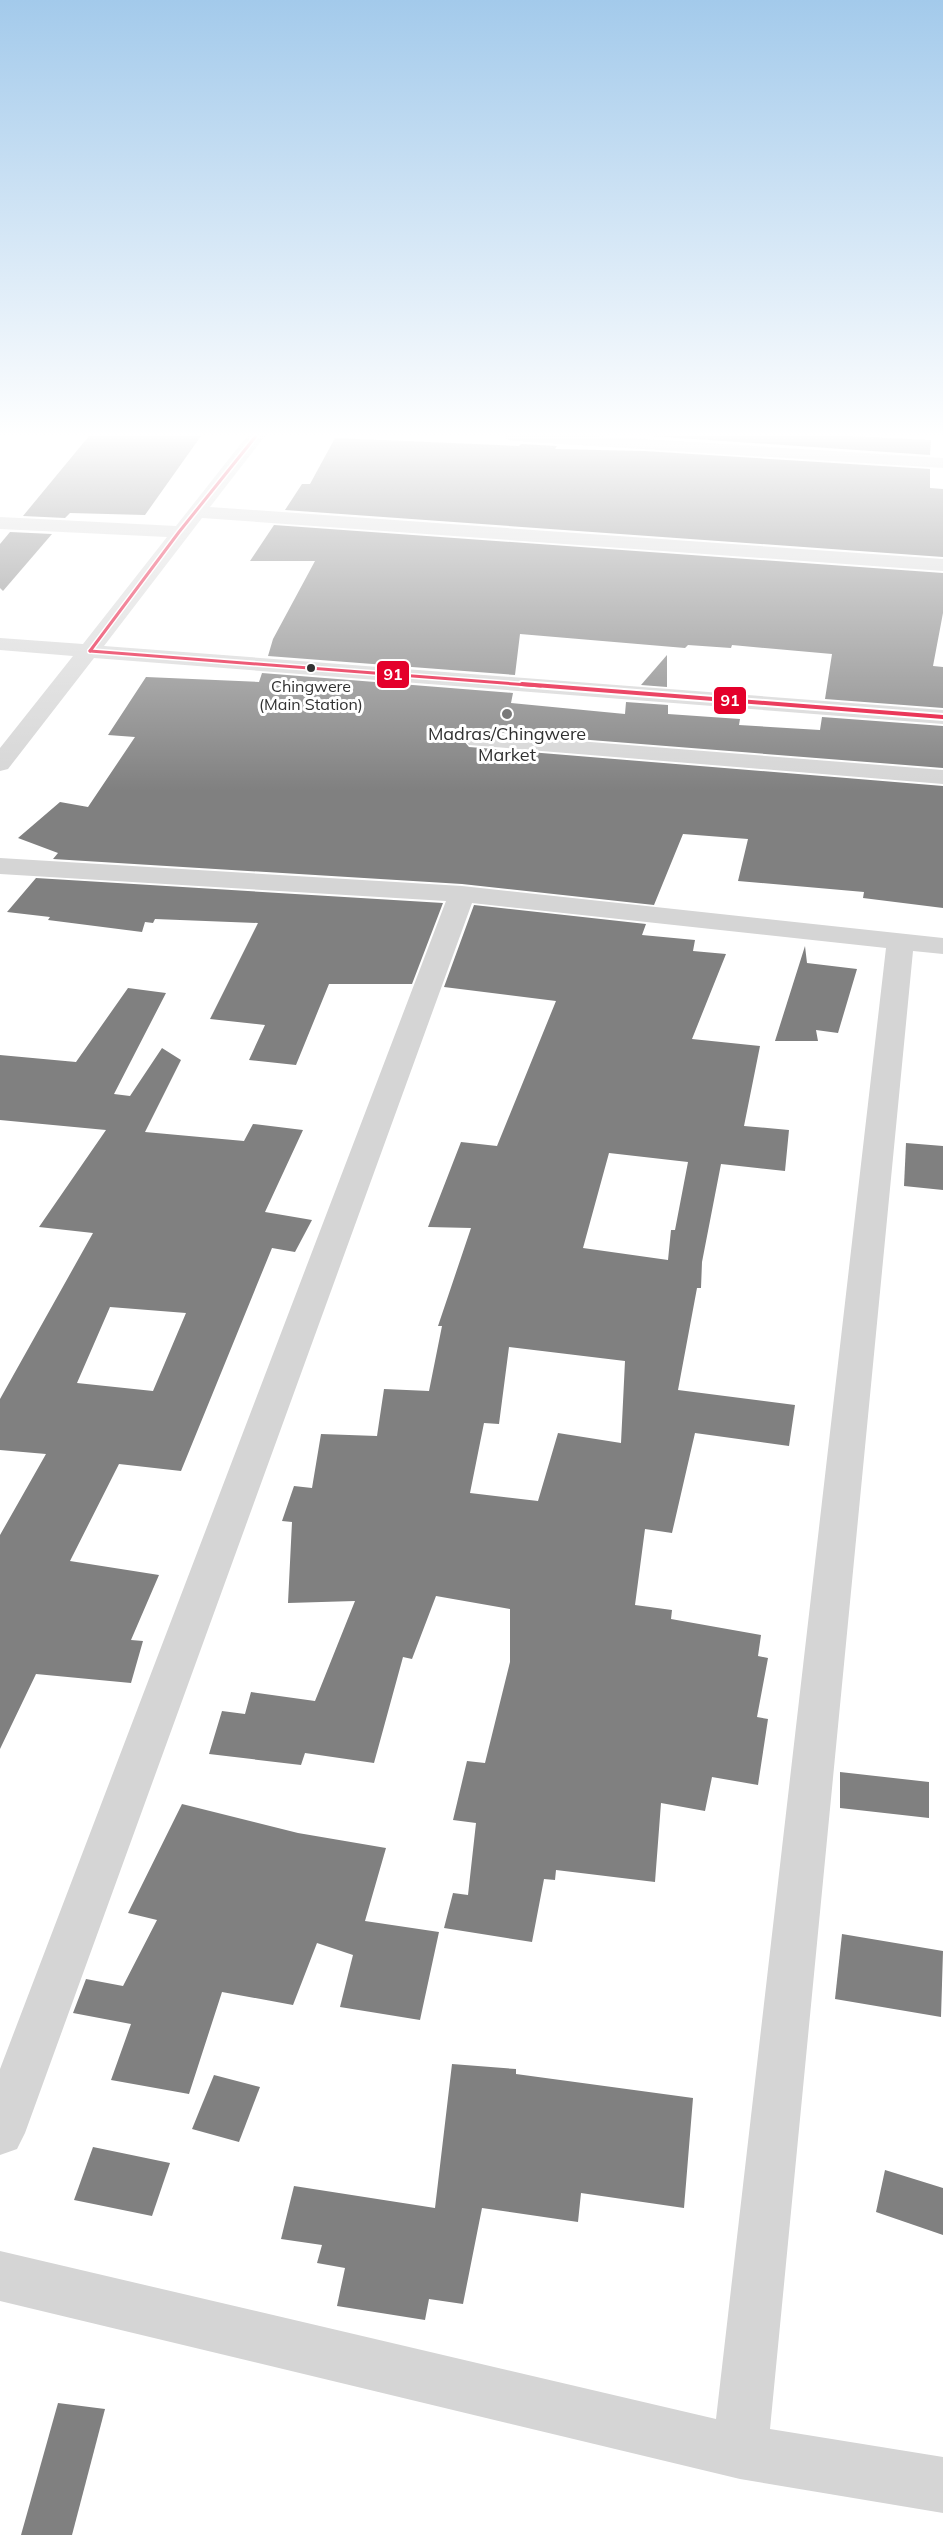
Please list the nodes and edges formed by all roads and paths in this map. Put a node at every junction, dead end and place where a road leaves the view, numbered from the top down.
1 (162, 554) edge
2 (792, 554) edge
3 (943, 565) edge
4 (0, 644) edge
5 (90, 651) junction
6 (943, 717) edge
7 (477, 740) dead end
8 (0, 764) edge
9 (943, 777) edge
10 (0, 866) edge
11 (462, 894) junction
12 (900, 942) junction
13 (943, 946) edge
14 (0, 2133) edge
15 (0, 2276) edge
16 (740, 2452) junction
17 (943, 2485) edge

1 - 5 street
2 - 3 street
4 - 5 street
5 - 6 street
5 - 8 street
7 - 9 street
10 - 11 street
11 - 12 street
11 - 14 street
12 - 13 street
12 - 16 street
15 - 16 street
16 - 17 street

